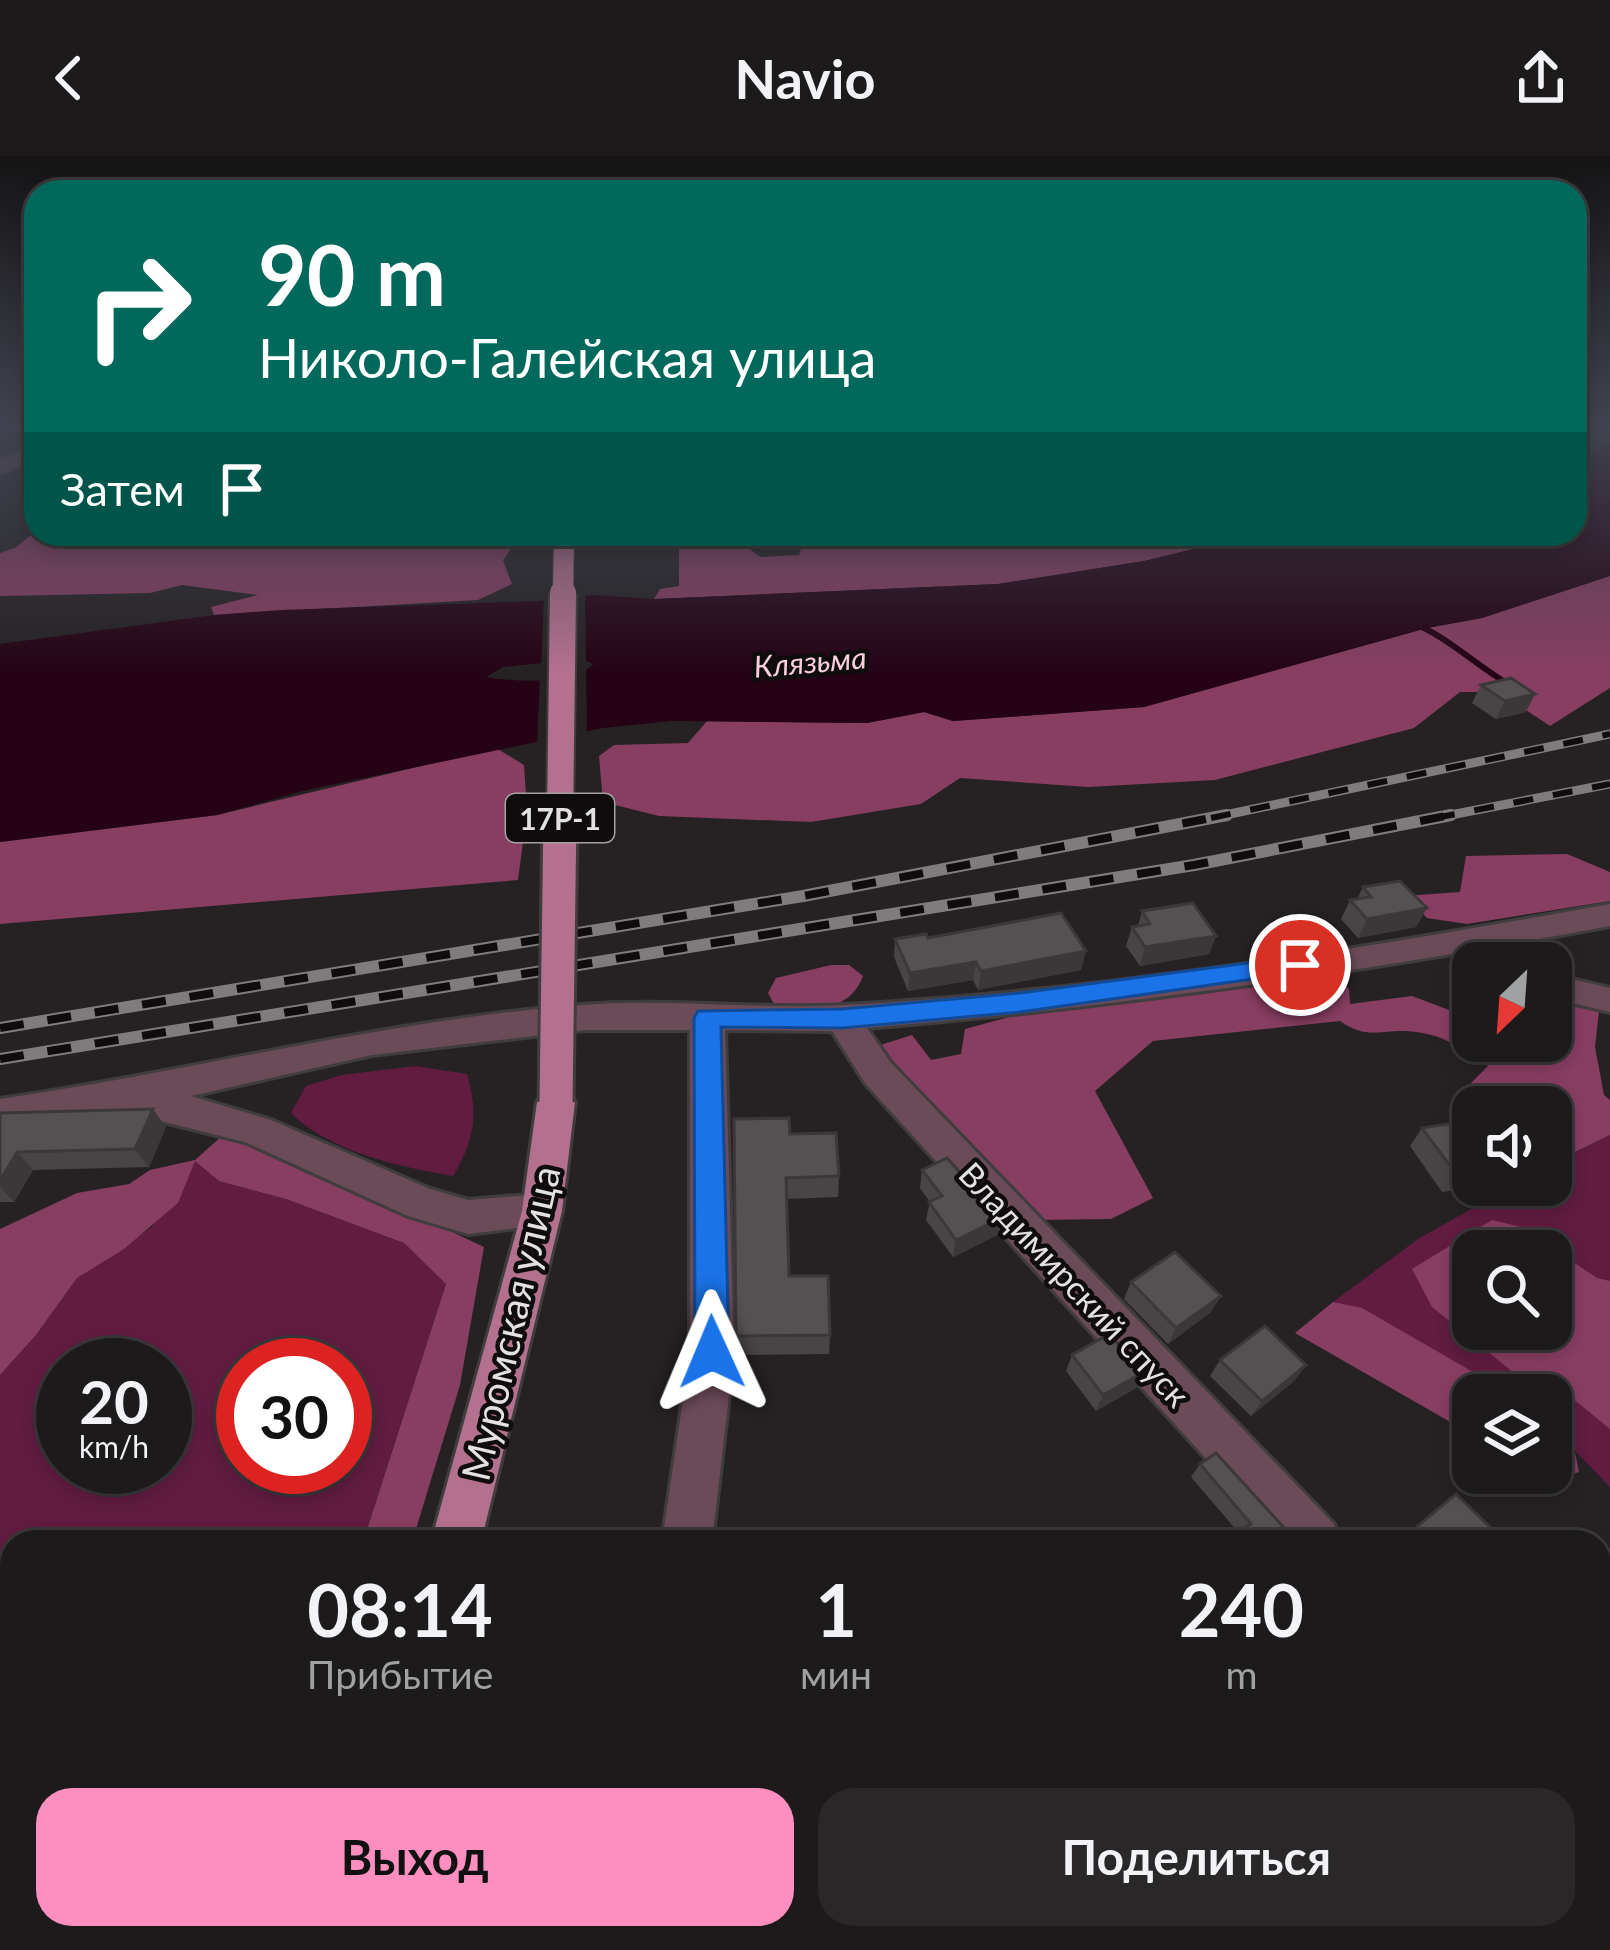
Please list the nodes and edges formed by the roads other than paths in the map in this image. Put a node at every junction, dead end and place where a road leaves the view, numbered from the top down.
1 (564, 546) edge
2 (1610, 915) edge
3 (1437, 947) junction
4 (1452, 954) edge
5 (1572, 991) edge
6 (1610, 1000) edge
7 (707, 1018) junction
8 (842, 1018) junction
9 (304, 1058) junction
10 (78, 1104) junction
11 (0, 1114) edge
12 (294, 1145) junction
13 (542, 1211) junction
14 (459, 1530) edge
15 (689, 1530) edge
16 (1305, 1530) edge

1 - 13 main road, Муромская улица / 17Р-1, bridge
2 - 3 street
3 - 4 street
3 - 8 street
5 - 6 street
7 - 8 street
7 - 9 street
7 - 15 street
8 - 16 street, Владимирский спуск
9 - 10 street
9 - 12 street
10 - 11 street
10 - 12 street
12 - 13 street
13 - 14 main road, Муромская улица / 17Р-1

